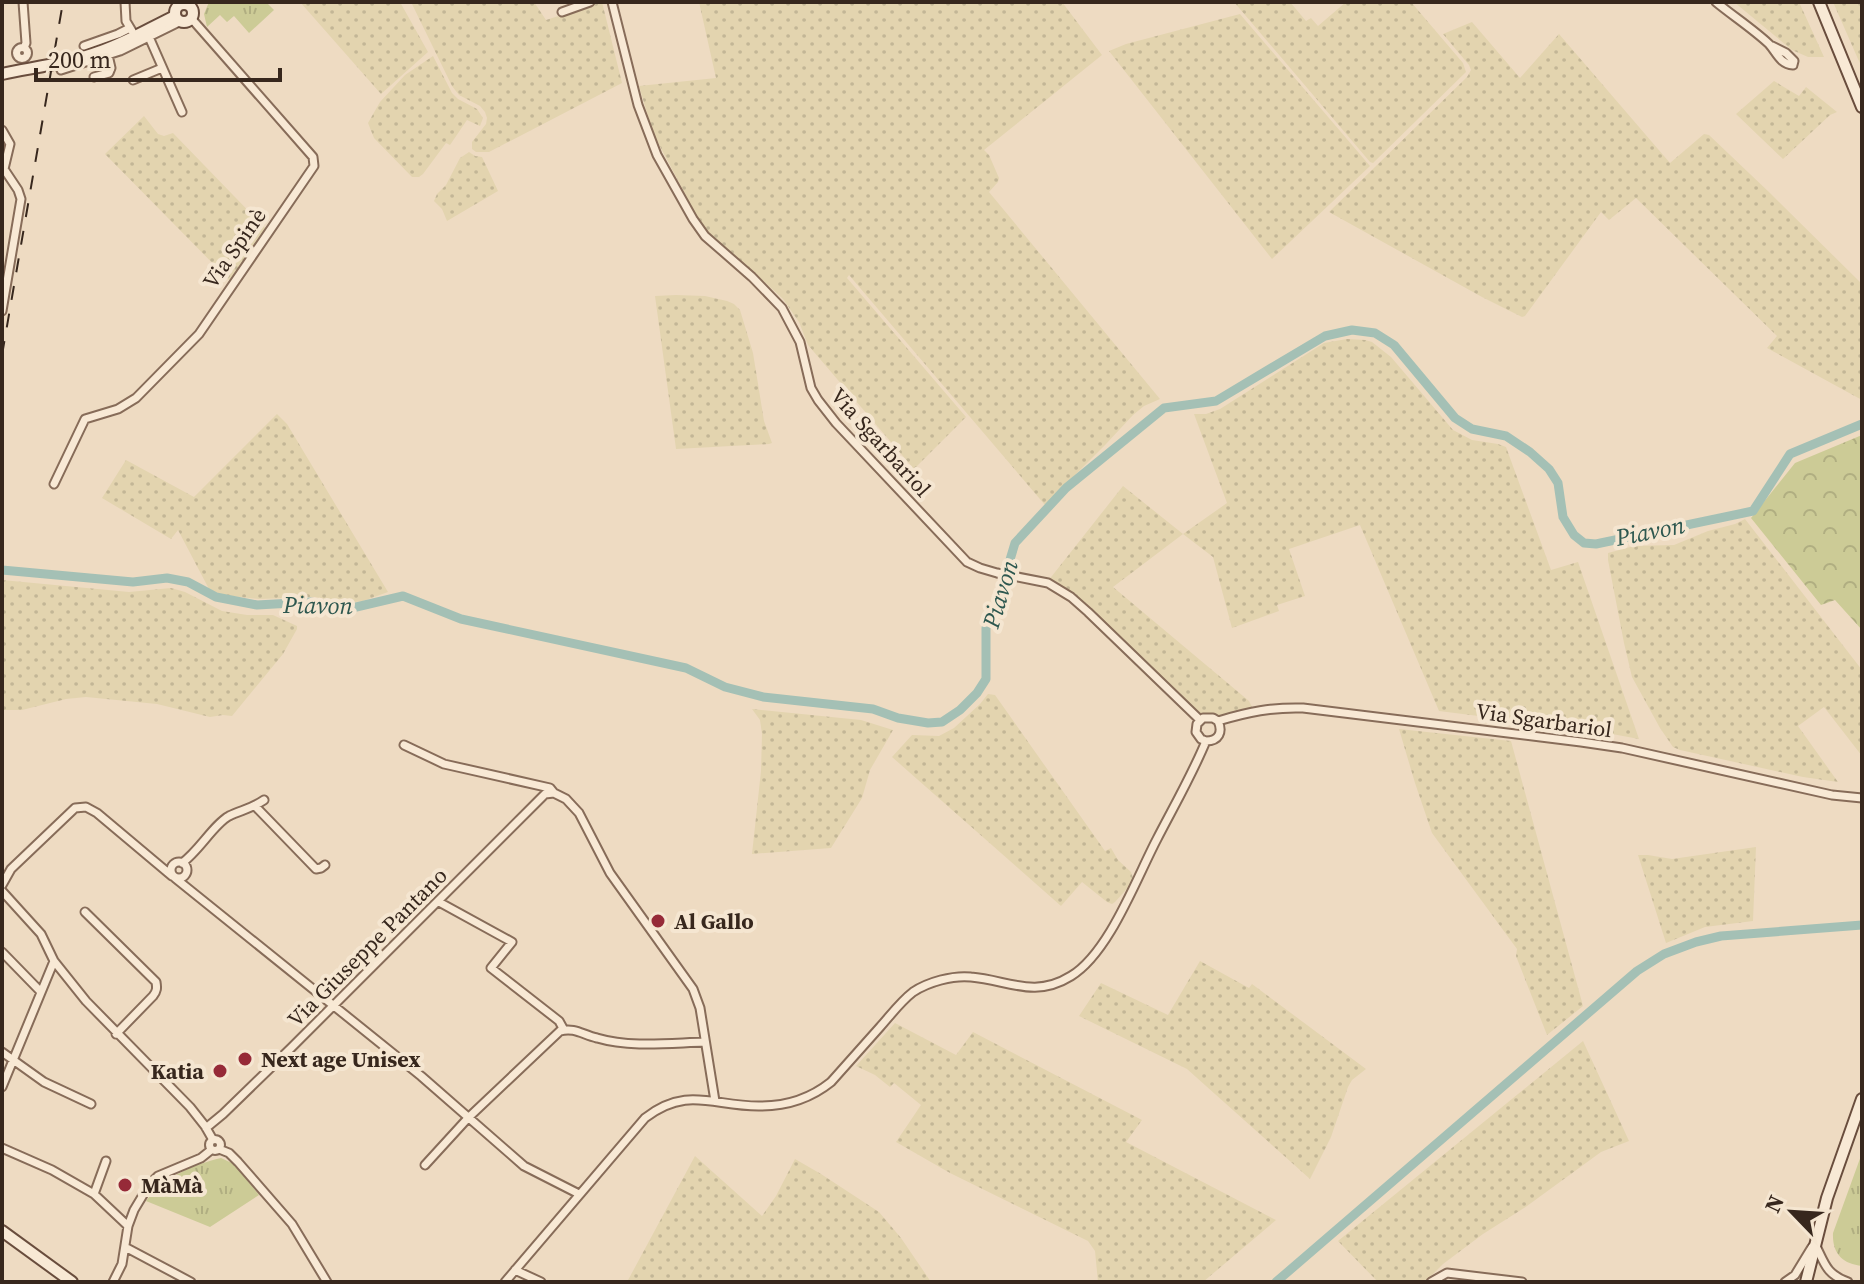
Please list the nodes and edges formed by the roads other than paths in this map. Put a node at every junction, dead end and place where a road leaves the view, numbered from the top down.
1 (23, 2) edge
2 (125, 2) edge
3 (590, 2) edge
4 (612, 2) edge
5 (1716, 2) edge
6 (1819, 2) edge
7 (185, 4) edge
8 (562, 12) dead end
9 (182, 18) junction
10 (133, 32) junction
11 (149, 37) junction
12 (1770, 45) dead end
13 (84, 46) dead end
14 (24, 48) dead end
15 (108, 55) junction
16 (162, 68) junction
17 (61, 70) dead end
18 (2, 74) edge
19 (94, 77) dead end
20 (133, 80) dead end
21 (1858, 89) edge
22 (1862, 107) edge
23 (182, 112) dead end
24 (2, 130) edge
25 (2, 311) edge
26 (54, 484) dead end
27 (1200, 720) junction
28 (1218, 721) junction
29 (1206, 741) junction
30 (404, 745) dead end
31 (554, 793) junction
32 (1862, 798) edge
33 (264, 800) dead end
34 (255, 806) junction
35 (158, 863) junction
36 (325, 865) dead end
37 (172, 866) junction
38 (185, 869) junction
39 (174, 877) junction
40 (2, 885) edge
41 (2, 891) edge
42 (193, 891) junction
43 (439, 902) junction
44 (85, 912) dead end
45 (2, 952) edge
46 (54, 961) junction
47 (41, 992) junction
48 (333, 1006) junction
49 (564, 1030) junction
50 (116, 1034) junction
51 (705, 1042) junction
52 (2, 1052) edge
53 (14, 1061) junction
54 (2, 1087) edge
55 (1862, 1099) edge
56 (715, 1101) junction
57 (91, 1104) dead end
58 (468, 1118) junction
59 (206, 1128) junction
60 (2, 1148) edge
61 (215, 1149) junction
62 (106, 1161) dead end
63 (425, 1165) dead end
64 (94, 1194) junction
65 (579, 1194) junction
66 (128, 1226) junction
67 (2, 1231) edge
68 (1815, 1242) junction
69 (125, 1247) junction
70 (515, 1270) junction
71 (72, 1282) edge
72 (113, 1282) edge
73 (191, 1282) edge
74 (327, 1282) edge
75 (505, 1282) edge
76 (541, 1282) edge
77 (1431, 1282) edge
78 (1522, 1282) edge
79 (1785, 1282) edge
80 (1806, 1282) edge
81 (1848, 1282) edge

1 - 14 street
2 - 10 street
3 - 8 street
4 - 27 street, Via Sgarbariol
5 - 12 street
6 - 21 main road
7 - 9 main road
7 - 9 main road
9 - 10 main road
9 - 11 street
9 - 26 street, Via Spinè
10 - 13 street
10 - 18 main road
11 - 15 street
11 - 16 street
15 - 17 street
15 - 19 street
16 - 20 street
16 - 23 street
21 - 22 main road
24 - 25 street
27 - 28 street, Via Sgarbariol
27 - 29 street
28 - 29 street
28 - 32 street, Via Sgarbariol
29 - 56 street
30 - 31 street
31 - 43 street, Via Giuseppe Pantano
31 - 51 street
33 - 34 street
34 - 36 street
34 - 38 street
35 - 37 street
35 - 39 street
35 - 40 street
37 - 38 street
37 - 39 street
38 - 39 street
38 - 42 street
39 - 42 street
41 - 46 street
42 - 48 street
43 - 48 street, Via Giuseppe Pantano
43 - 49 street
44 - 50 street
45 - 47 street
46 - 47 street
46 - 50 street
47 - 53 street
48 - 58 street
48 - 59 street, Via Giuseppe Pantano
49 - 51 street
49 - 58 street
50 - 59 street
51 - 56 street
52 - 53 street
53 - 54 street
53 - 57 street
55 - 68 main road
56 - 65 street
58 - 63 street
58 - 65 street
59 - 61 street
60 - 64 street
61 - 66 street
61 - 74 street
62 - 64 street
64 - 66 street
65 - 70 street
66 - 69 street
67 - 71 main road
68 - 79 street
68 - 80 main road
68 - 81 street
69 - 72 street
69 - 73 street
70 - 75 street
70 - 76 street
77 - 78 street

